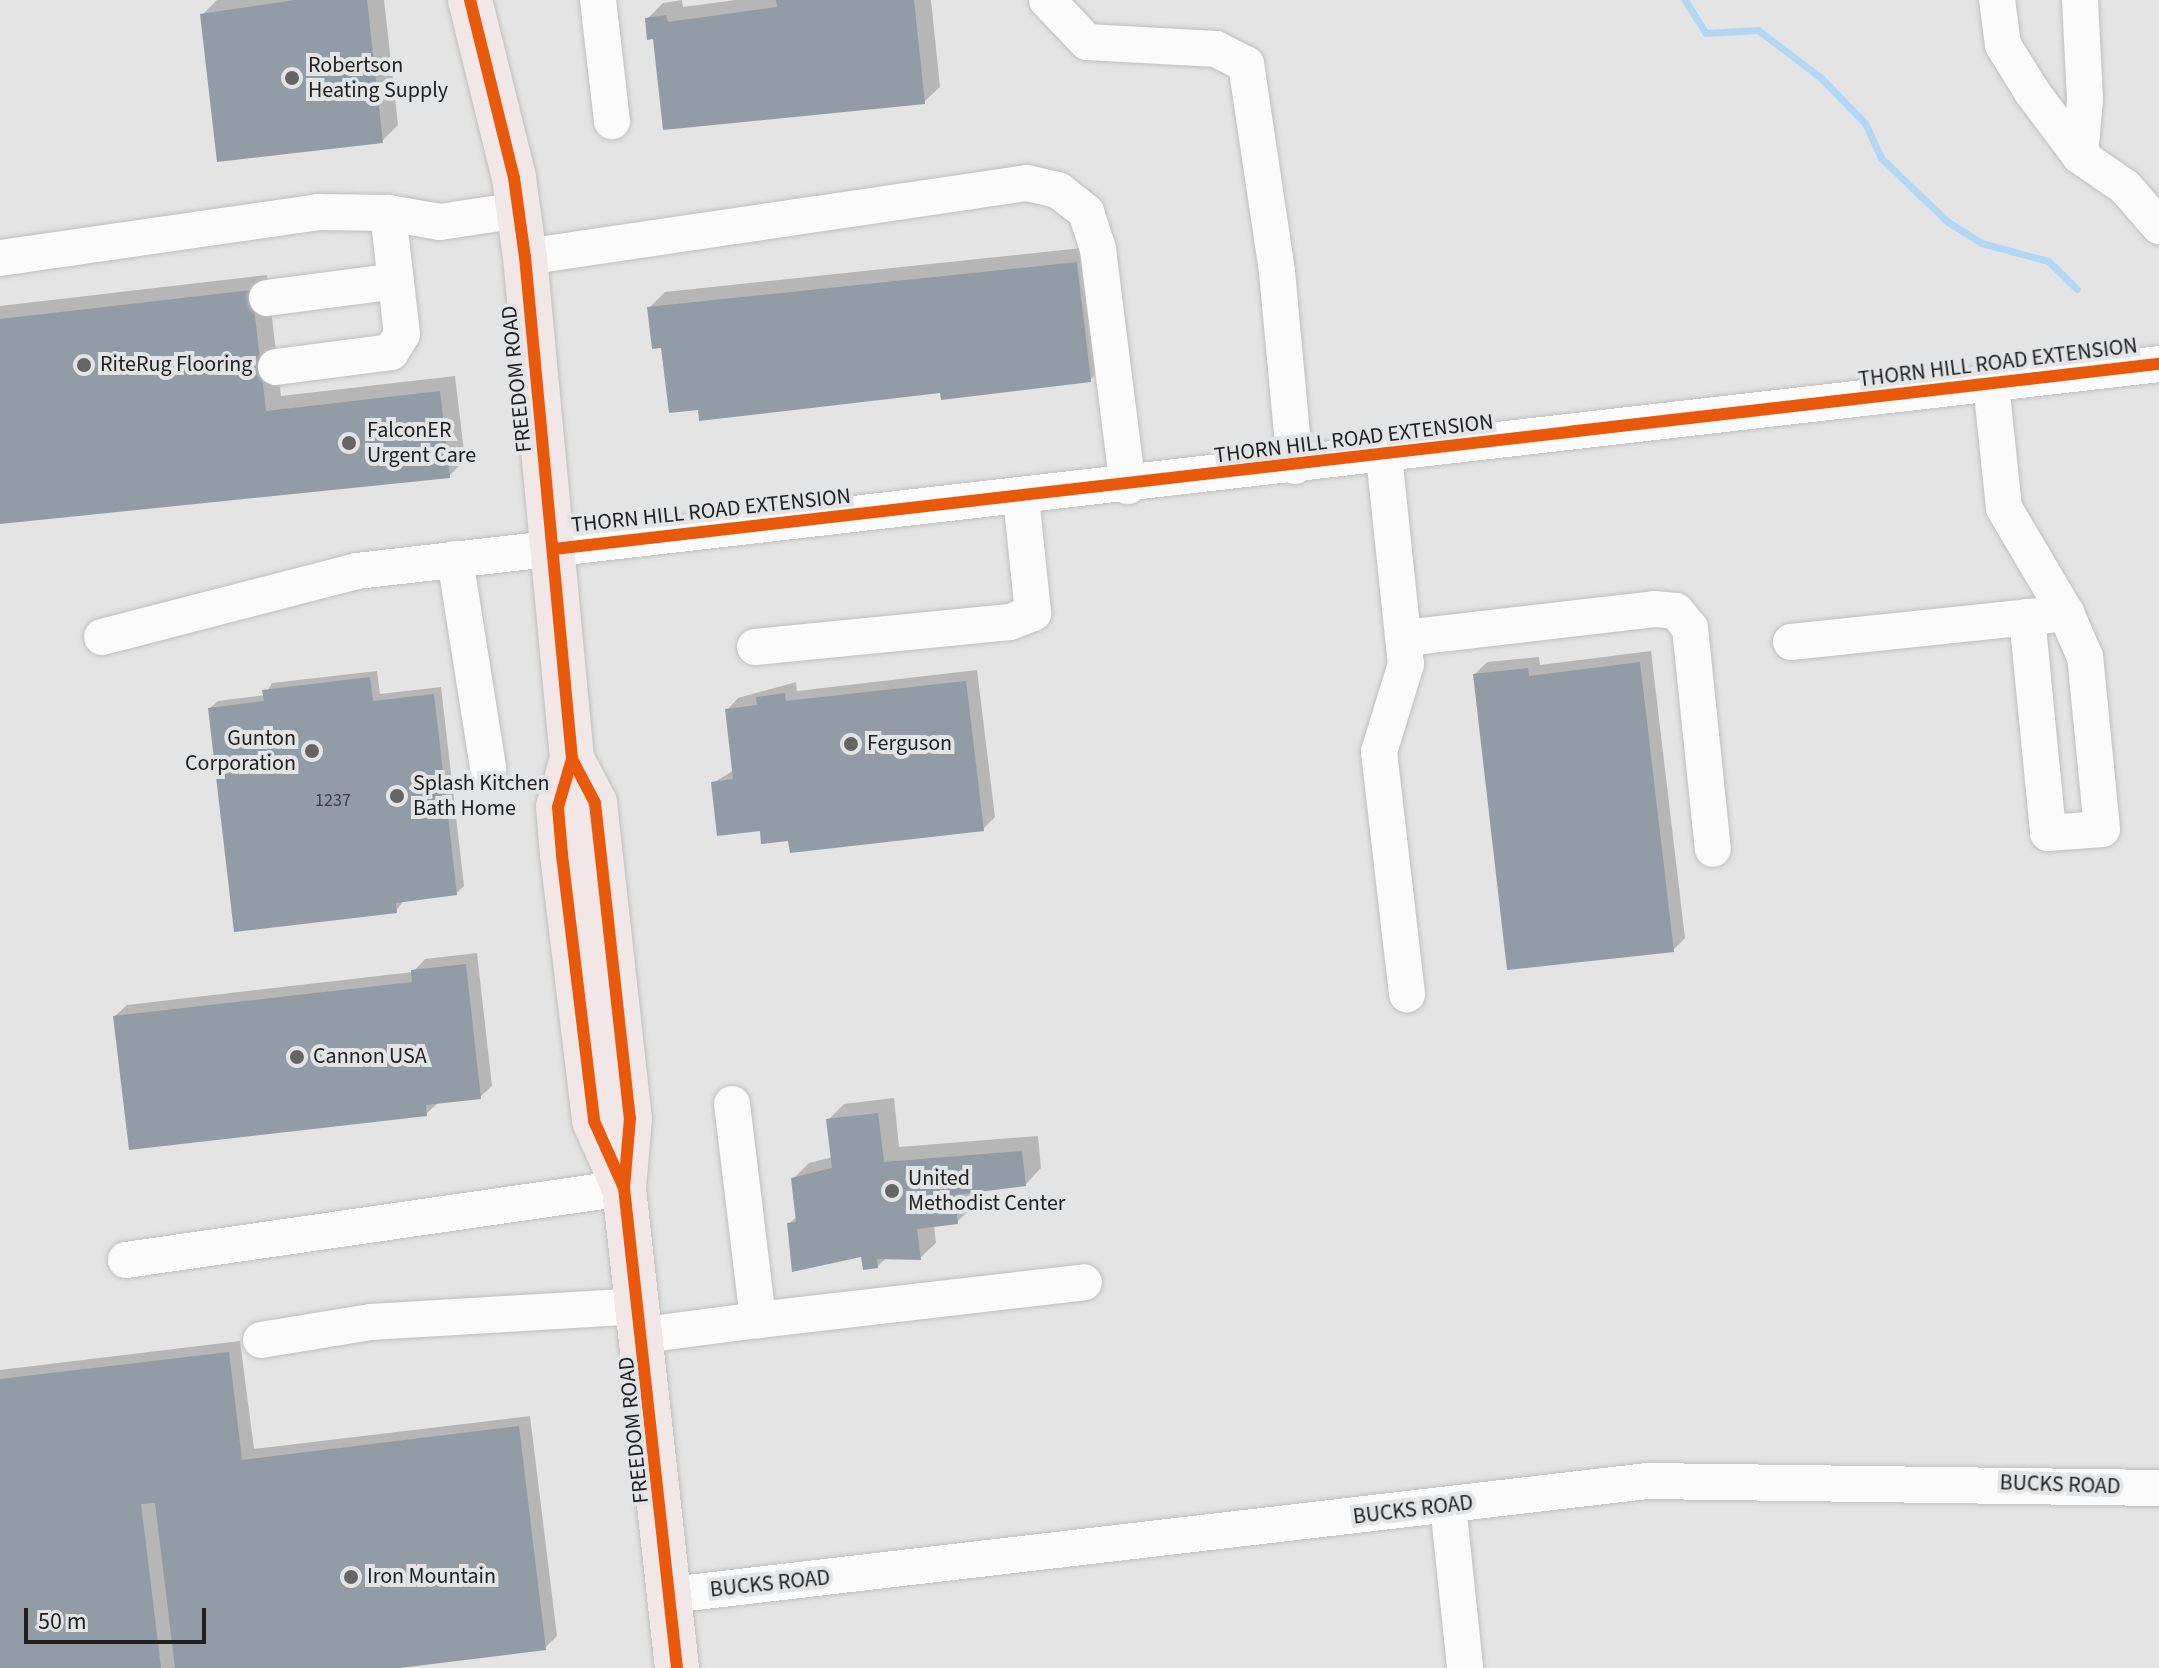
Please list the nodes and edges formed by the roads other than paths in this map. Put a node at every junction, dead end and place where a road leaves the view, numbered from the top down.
1 (470, 0) edge
2 (598, 0) edge
3 (1047, 0) edge
4 (1997, 0) edge
5 (2080, 0) edge
6 (612, 121) dead end
7 (2080, 156) junction
8 (519, 210) junction
9 (388, 213) junction
10 (2159, 226) edge
11 (525, 257) junction
12 (0, 258) edge
13 (396, 281) junction
14 (267, 298) dead end
15 (2159, 364) edge
16 (276, 367) dead end
17 (1991, 384) junction
18 (1384, 456) junction
19 (1295, 466) junction
20 (1128, 486) junction
21 (1021, 497) junction
22 (554, 549) junction
23 (455, 559) junction
24 (2066, 613) junction
25 (2027, 617) junction
26 (102, 637) dead end
27 (1405, 638) junction
28 (1791, 642) dead end
29 (755, 647) dead end
30 (488, 768) dead end
31 (1713, 849) dead end
32 (1407, 994) dead end
33 (732, 1104) dead end
34 (624, 1188) junction
35 (126, 1260) dead end
36 (1084, 1282) dead end
37 (642, 1320) junction
38 (758, 1320) junction
39 (261, 1340) dead end
40 (2159, 1488) edge
41 (1448, 1505) junction
42 (671, 1595) junction
43 (677, 1668) edge
44 (1465, 1668) edge

1 - 8 main road, FREEDOM ROAD
2 - 6 street
3 - 19 street
4 - 7 street
5 - 7 street
7 - 10 street
8 - 9 street
8 - 11 main road, FREEDOM ROAD
9 - 12 street
9 - 13 street
11 - 20 street
11 - 22 main road, FREEDOM ROAD
13 - 14 street
13 - 16 street
15 - 17 street, THORN HILL ROAD EXTENSION
17 - 18 street, THORN HILL ROAD EXTENSION
17 - 24 street
18 - 19 street, THORN HILL ROAD EXTENSION
18 - 27 street
19 - 20 street, THORN HILL ROAD EXTENSION
20 - 21 street, THORN HILL ROAD EXTENSION
21 - 22 street, THORN HILL ROAD EXTENSION
21 - 29 street
22 - 23 street, THORN HILL ROAD EXTENSION
22 - 34 main road, FREEDOM ROAD
23 - 26 street, THORN HILL ROAD EXTENSION
23 - 30 street
24 - 25 street
24 - 25 street
25 - 28 street
27 - 31 street
27 - 32 street
33 - 38 street
34 - 35 street
34 - 37 main road, FREEDOM ROAD
36 - 38 street
37 - 38 street
37 - 39 street
37 - 42 main road, FREEDOM ROAD
40 - 41 street, BUCKS ROAD
41 - 42 street, BUCKS ROAD
41 - 44 street
42 - 43 main road, FREEDOM ROAD

